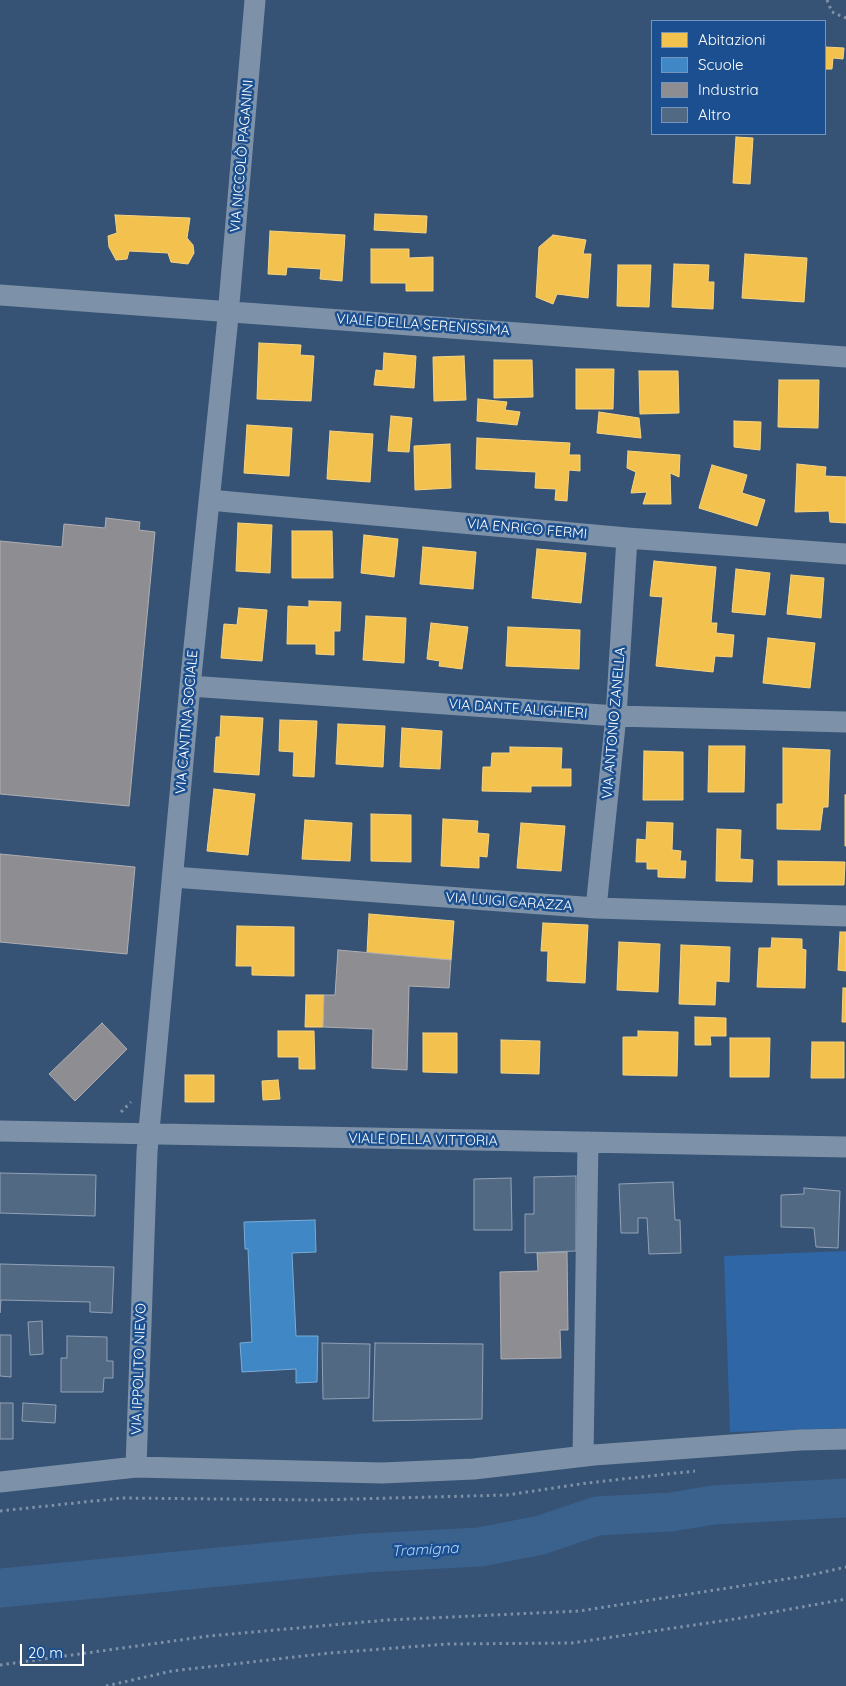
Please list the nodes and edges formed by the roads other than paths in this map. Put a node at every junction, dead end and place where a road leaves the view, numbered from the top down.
1 (255, 0) edge
2 (0, 295) edge
3 (229, 311) junction
4 (846, 357) edge
5 (209, 500) junction
6 (627, 538) junction
7 (846, 554) edge
8 (190, 686) junction
9 (616, 716) junction
10 (846, 722) edge
11 (173, 877) junction
12 (596, 908) junction
13 (846, 916) edge
14 (0, 1131) edge
15 (149, 1134) junction
16 (588, 1142) junction
17 (846, 1146) edge
18 (846, 1439) edge
19 (583, 1456) junction
20 (136, 1467) junction
21 (0, 1482) edge

1 - 3 street, VIA NICCOLÒ PAGANINI
2 - 3 street, VIALE DELLA SERENISSIMA
3 - 4 street, VIALE DELLA SERENISSIMA
3 - 5 street, VIA CANTINA SOCIALE
5 - 6 street, VIA ENRICO FERMI
5 - 8 street, VIA CANTINA SOCIALE
6 - 7 street, VIA ENRICO FERMI
6 - 9 street, VIA ANTONIO ZANELLA
8 - 9 street, VIA DANTE ALIGHIERI
8 - 11 street, VIA CANTINA SOCIALE
9 - 10 street, VIA DANTE ALIGHIERI
9 - 12 street, VIA ANTONIO ZANELLA
11 - 12 street, VIA LUIGI CARAZZA
11 - 15 street, VIA CANTINA SOCIALE
12 - 13 street, VIA LUIGI CARAZZA
14 - 15 street, VIALE DELLA VITTORIA
15 - 16 street, VIALE DELLA VITTORIA
15 - 20 street, VIA IPPOLITO NIEVO
16 - 17 street, VIALE DELLA VITTORIA
16 - 19 street
18 - 19 street
19 - 20 street
20 - 21 street

